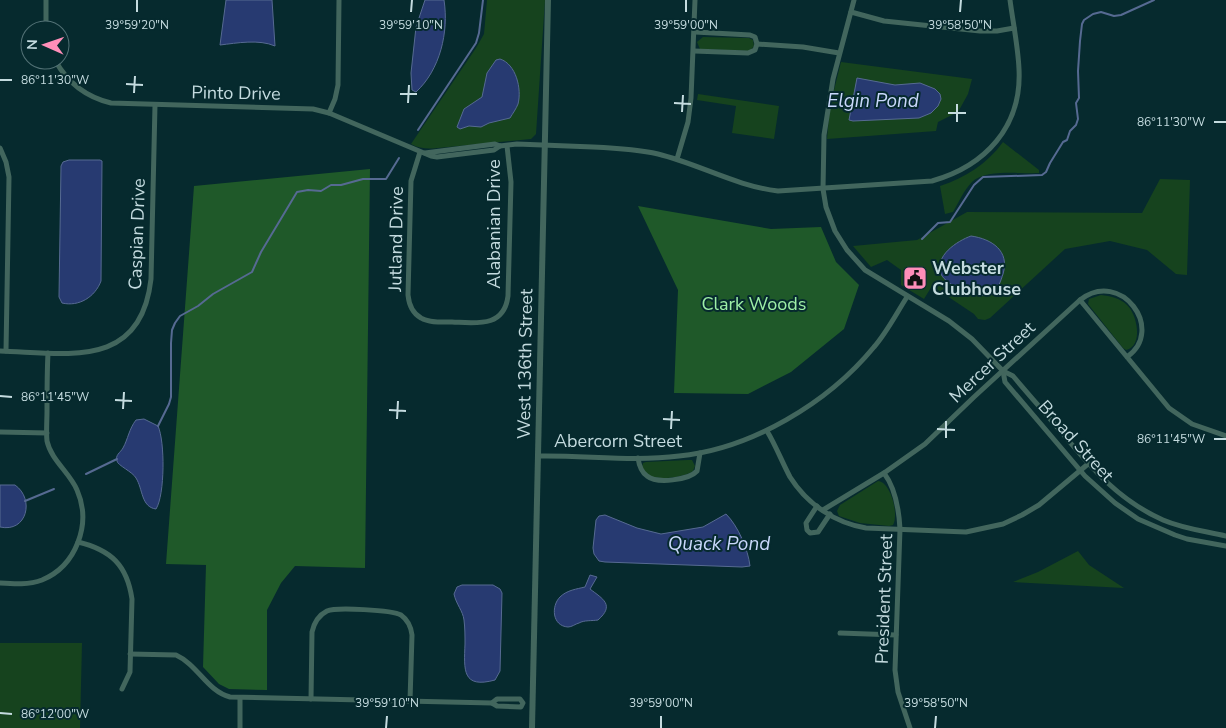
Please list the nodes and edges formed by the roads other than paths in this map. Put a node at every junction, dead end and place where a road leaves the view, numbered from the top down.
1 (46, 0) edge
2 (339, 0) edge
3 (548, 0) edge
4 (695, 0) edge
5 (854, 0) edge
6 (1010, 0) edge
7 (851, 12) junction
8 (46, 20) edge
9 (1014, 28) junction
10 (694, 32) junction
11 (757, 44) junction
12 (694, 51) junction
13 (839, 53) junction
14 (62, 70) edge
15 (155, 105) junction
16 (329, 113) junction
17 (507, 146) junction
18 (544, 146) junction
19 (0, 148) edge
20 (422, 152) junction
21 (677, 159) junction
22 (823, 189) junction
23 (907, 297) junction
24 (1080, 300) junction
25 (456, 322) joint
26 (3, 351) edge
27 (48, 353) junction
28 (1127, 357) junction
29 (1003, 371) junction
30 (768, 431) junction
31 (0, 432) edge
32 (47, 433) junction
33 (1226, 436) edge
34 (700, 453) junction
35 (538, 456) junction
36 (638, 458) junction
37 (1088, 464) junction
38 (1080, 470) junction
39 (884, 473) junction
40 (816, 506) junction
41 (823, 510) junction
42 (830, 514) junction
43 (900, 530) junction
44 (1226, 536) edge
45 (78, 542) junction
46 (1226, 546) edge
47 (0, 583) edge
48 (840, 633) dead end
49 (896, 635) junction
50 (130, 654) junction
51 (122, 689) dead end
52 (240, 698) junction
53 (311, 699) junction
54 (410, 701) junction
55 (533, 703) junction
56 (240, 728) edge
57 (532, 728) edge
58 (910, 728) edge

1 - 8 street
2 - 16 street
3 - 18 street, West 136th Street
4 - 10 street
5 - 7 street, Broad Street
6 - 9 street, Pinto Drive
7 - 9 street
7 - 13 street, Broad Street
9 - 22 street, Pinto Drive
10 - 11 street
10 - 12 street
11 - 12 street
11 - 13 street
12 - 21 street
13 - 22 street, Broad Street
14 - 15 street, Pinto Drive
15 - 16 street, Pinto Drive
15 - 27 street, Caspian Drive
16 - 20 street, Pinto Drive
17 - 18 street, Pinto Drive
17 - 20 street, Pinto Drive
17 - 25 street, Alabanian Drive
18 - 21 street, Pinto Drive
18 - 35 street, West 136th Street
19 - 26 street
20 - 25 street, Jutland Drive
21 - 22 street, Pinto Drive
22 - 23 street, Broad Street
23 - 29 street, Broad Street
23 - 30 street, Abercorn Street
24 - 28 street
24 - 28 street
24 - 29 street, Mercer Street
26 - 27 street, Caspian Drive
27 - 32 street
28 - 33 street
29 - 37 street, Broad Street
29 - 38 street, Broad Street
29 - 39 street, Mercer Street
30 - 34 street, Abercorn Street
30 - 40 street
31 - 32 street
32 - 45 street
34 - 36 street, Abercorn Street
34 - 36 street
35 - 36 street, Abercorn Street
35 - 55 street, West 136th Street
37 - 38 street
37 - 44 street, Broad Street
38 - 43 street
38 - 46 street, Broad Street
39 - 41 street, Mercer Street
39 - 43 street, President Street
40 - 41 street
40 - 42 street
41 - 42 street
42 - 43 street
43 - 49 street, President Street
45 - 47 street
45 - 50 street
48 - 49 street
49 - 58 street, President Street
50 - 51 street
50 - 52 street
52 - 53 street
52 - 56 street
53 - 54 street
53 - 54 street
54 - 55 street
55 - 57 street, West 136th Street

